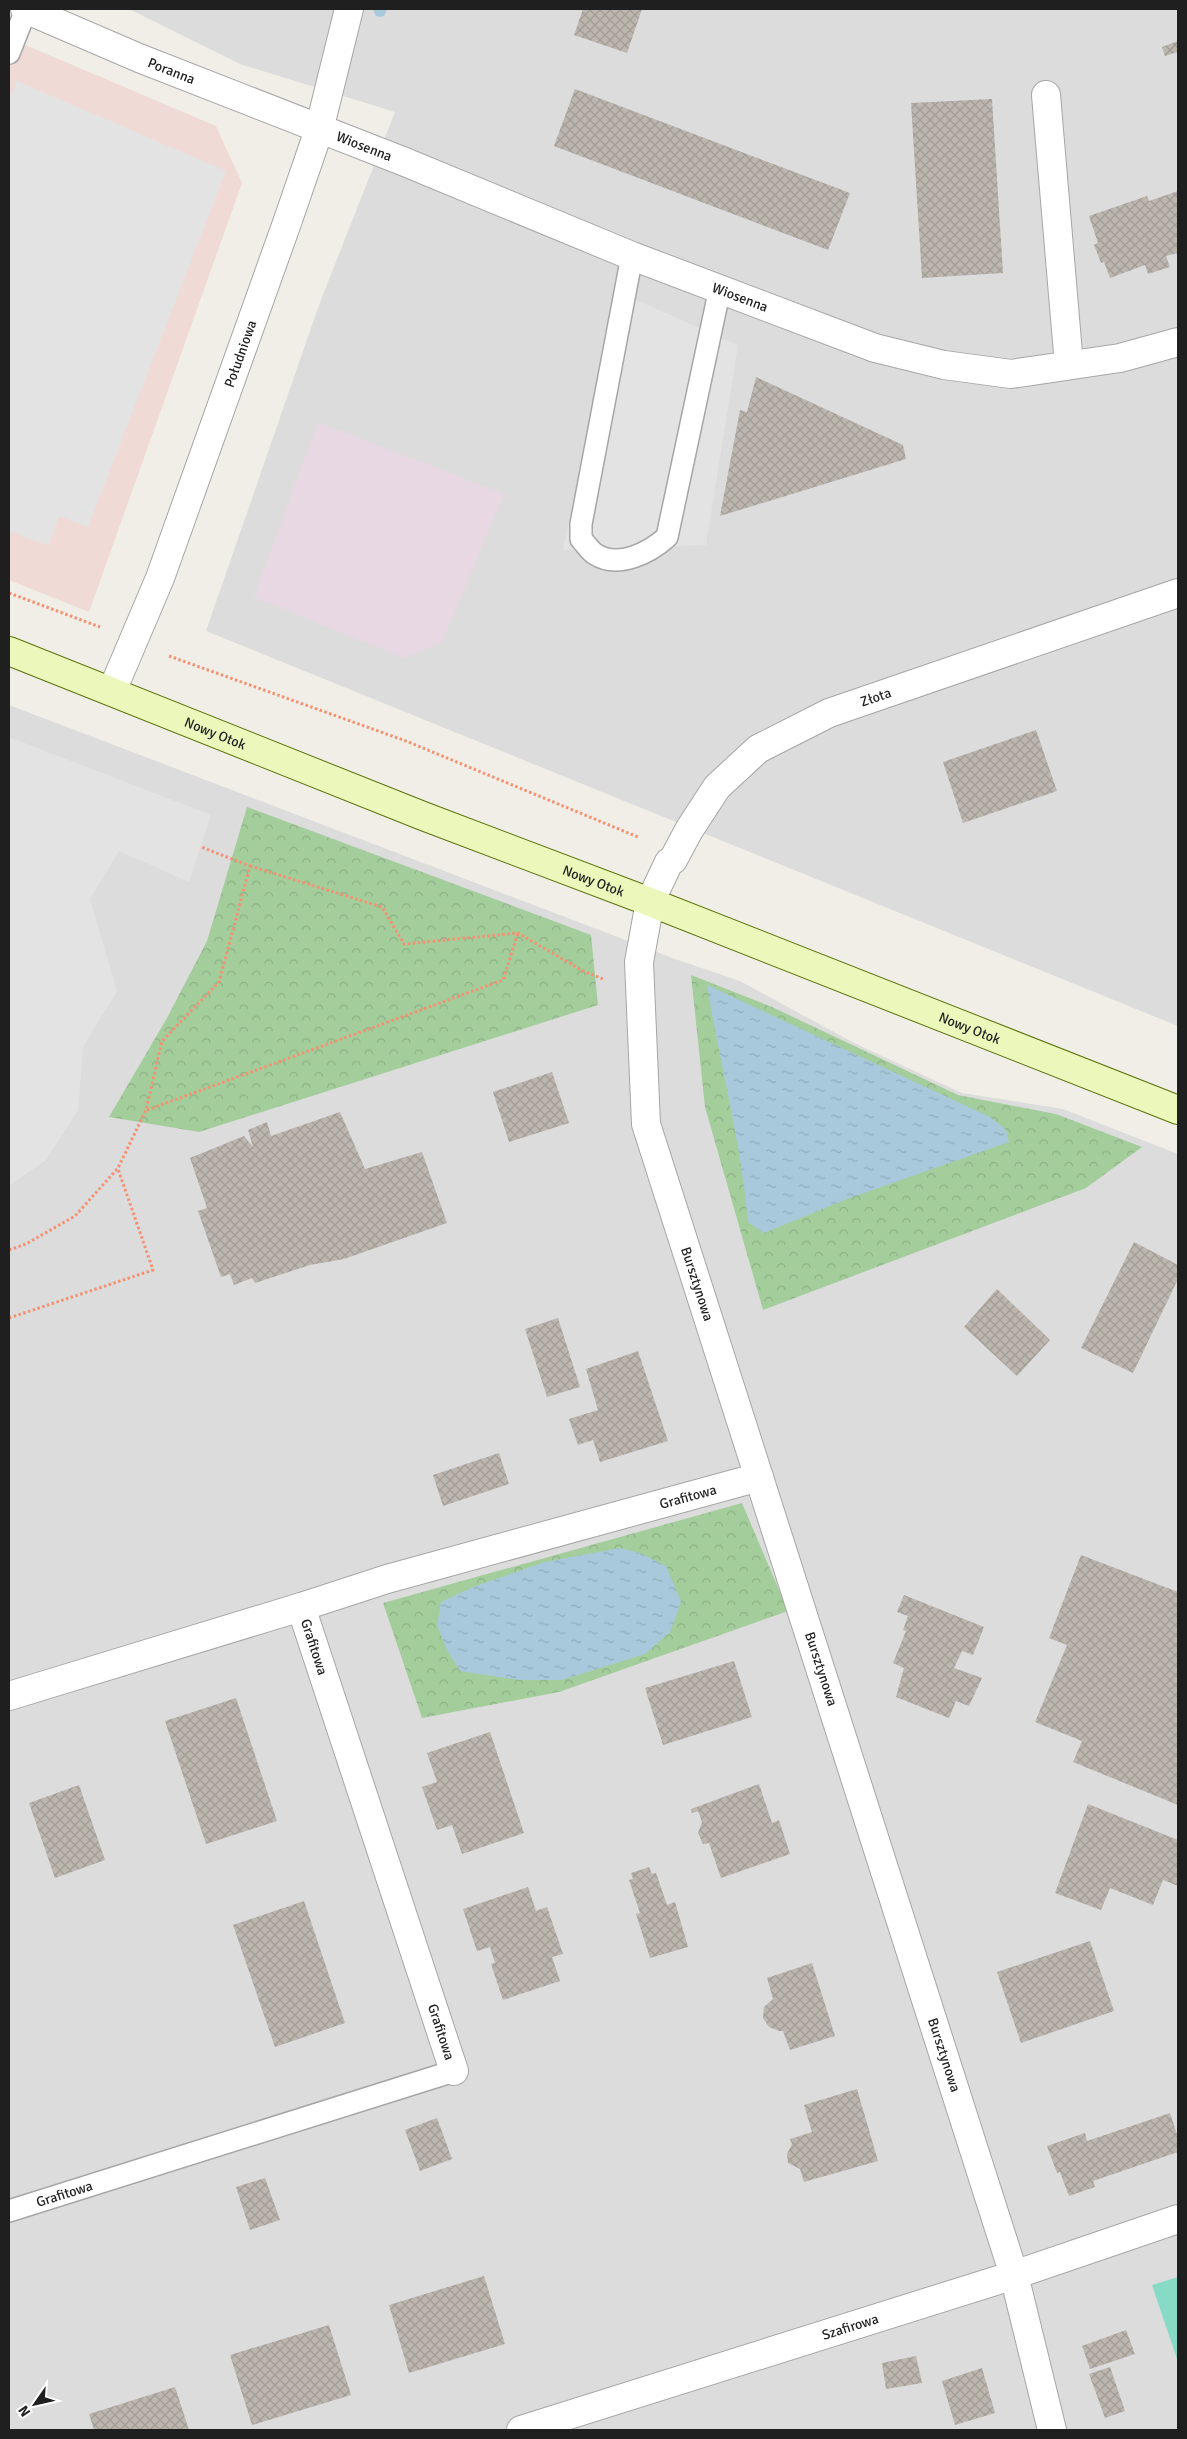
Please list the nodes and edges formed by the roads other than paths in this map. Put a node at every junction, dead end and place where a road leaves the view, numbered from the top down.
1 (25, 9) edge
2 (350, 9) edge
3 (9, 53) edge
4 (1046, 95) dead end
5 (319, 130) junction
6 (632, 256) junction
7 (720, 288) junction
8 (1178, 342) edge
9 (1070, 365) junction
10 (1178, 593) edge
11 (9, 651) edge
12 (112, 692) junction
13 (650, 902) junction
14 (1178, 1110) edge
15 (759, 1477) junction
16 (301, 1607) junction
17 (9, 1696) edge
18 (454, 2071) joint
19 (9, 2211) edge
20 (1178, 2219) edge
21 (1014, 2275) junction
22 (521, 2430) edge
23 (1052, 2430) edge

1 - 3 lane
1 - 5 street, Poranna
2 - 5 street, Południowa
4 - 9 street
5 - 6 street, Wiosenna
5 - 12 street, Południowa
6 - 7 street, Wiosenna
6 - 7 lane
7 - 9 street, Wiosenna
8 - 9 street, Wiosenna
10 - 13 street, Złota
11 - 12 main road, Nowy Otok
12 - 13 main road, Nowy Otok
13 - 14 main road, Nowy Otok
13 - 15 street, Bursztynowa
15 - 16 street, Grafitowa
15 - 21 street, Bursztynowa
16 - 17 street, Grafitowa
16 - 18 street, Grafitowa
18 - 19 lane, Grafitowa
20 - 21 street, Szafirowa
21 - 22 street, Szafirowa
21 - 23 street, Bursztynowa

